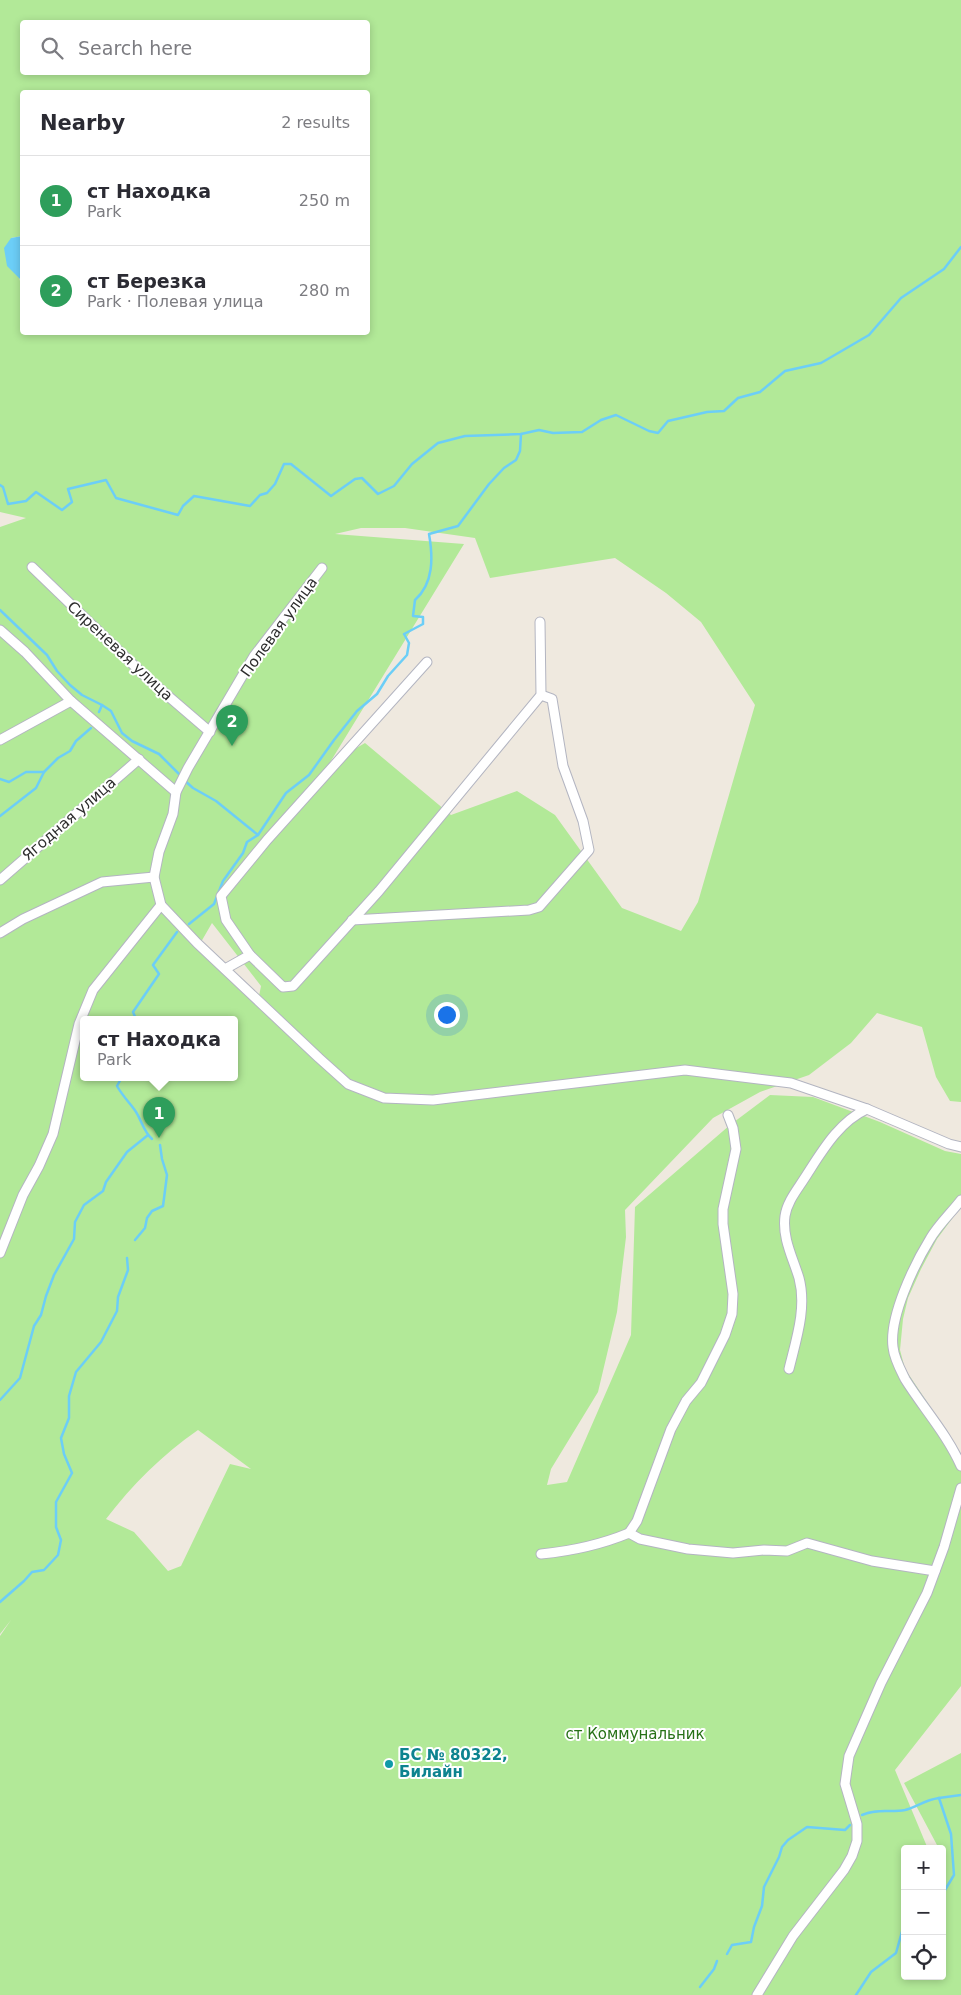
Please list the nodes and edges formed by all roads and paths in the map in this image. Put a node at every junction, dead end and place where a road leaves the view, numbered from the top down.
1 (32, 567) dead end
2 (322, 568) dead end
3 (540, 622) dead end
4 (0, 630) edge
5 (427, 662) dead end
6 (540, 695) junction
7 (71, 702) junction
8 (210, 732) junction
9 (0, 740) edge
10 (139, 759) junction
11 (178, 788) junction
12 (154, 877) junction
13 (0, 880) edge
14 (160, 905) junction
15 (352, 920) junction
16 (0, 933) edge
17 (250, 955) junction
18 (225, 969) junction
19 (82, 1016) edge
20 (80, 1022) edge
21 (867, 1109) junction
22 (728, 1115) dead end
23 (961, 1147) edge
24 (961, 1200) edge
25 (0, 1253) edge
26 (789, 1369) dead end
27 (961, 1466) edge
28 (961, 1488) edge
29 (629, 1532) junction
30 (541, 1554) dead end
31 (935, 1571) junction
32 (757, 1995) edge

1 - 8 street, Сиреневая улица
2 - 8 street, Полевая улица
3 - 6 street
4 - 7 street
5 - 17 street
6 - 15 street
6 - 15 street
7 - 9 street
7 - 10 street
8 - 11 street, Полевая улица
10 - 11 street
10 - 13 street, Ягодная улица
11 - 12 street, Полевая улица
12 - 14 street
12 - 16 street
14 - 18 street
14 - 19 street
15 - 17 street
17 - 18 street
18 - 21 street
20 - 25 street
21 - 23 street
21 - 26 street
22 - 29 street
24 - 27 street
28 - 31 street
29 - 30 street
29 - 31 street
31 - 32 street

